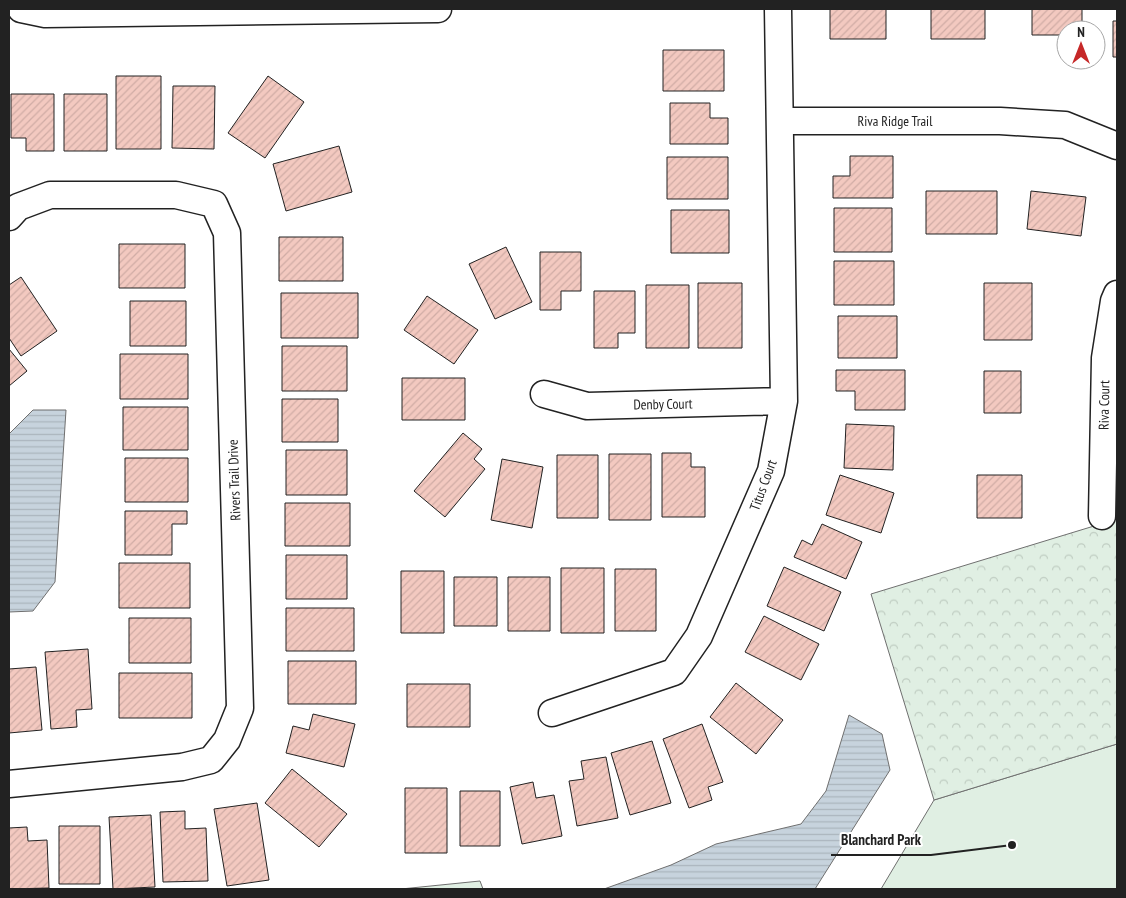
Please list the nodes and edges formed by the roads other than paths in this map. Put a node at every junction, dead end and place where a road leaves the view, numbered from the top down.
1 (21, 9) edge
2 (438, 9) edge
3 (778, 9) edge
4 (780, 121) junction
5 (1117, 146) edge
6 (9, 216) edge
7 (1117, 294) edge
8 (544, 394) dead end
9 (784, 401) junction
10 (1102, 516) dead end
11 (552, 713) dead end
12 (9, 784) edge

1 - 2 street
3 - 4 street
4 - 5 street, Riva Ridge Trail
4 - 9 street, Titus Court
6 - 12 street, Rivers Trail Drive
7 - 10 street, Riva Court
8 - 9 street, Denby Court
9 - 11 street, Titus Court

